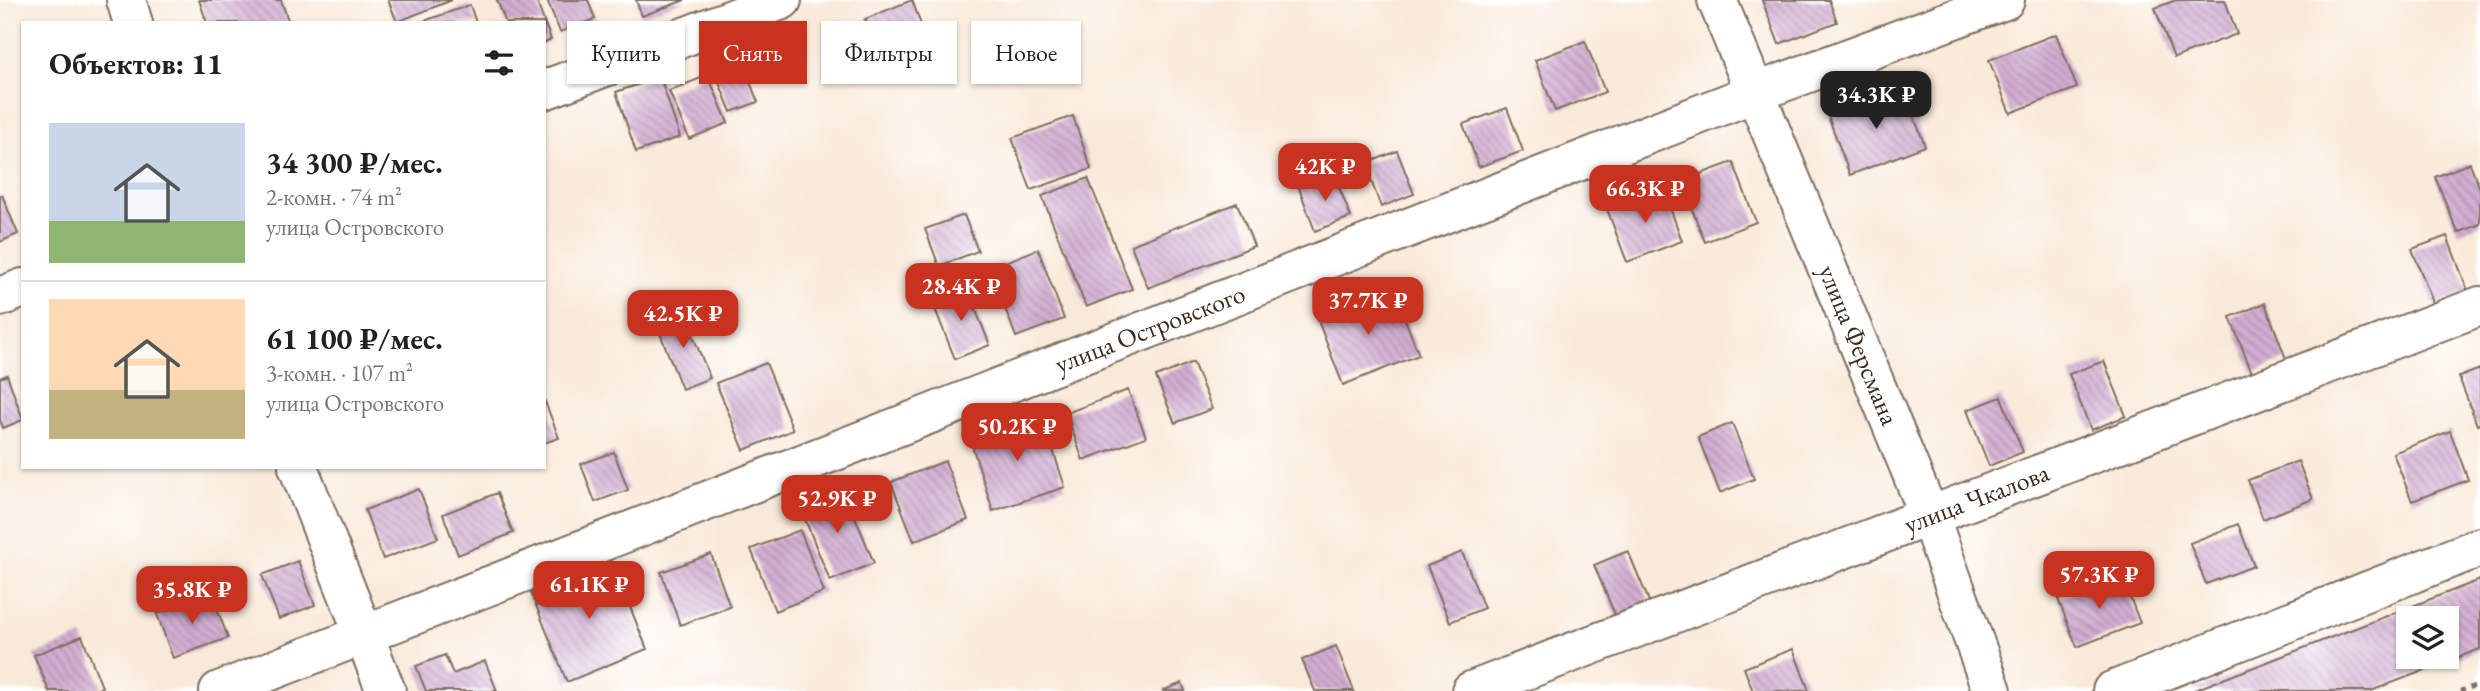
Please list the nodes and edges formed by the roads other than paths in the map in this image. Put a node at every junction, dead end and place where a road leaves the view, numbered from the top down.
1 (126, 0) edge
2 (782, 0) edge
3 (1717, 0) edge
4 (2004, 0) edge
5 (133, 21) edge
6 (546, 89) edge
7 (1757, 92) junction
8 (21, 289) edge
9 (0, 297) edge
10 (2480, 306) edge
11 (299, 469) edge
12 (1929, 515) junction
13 (2480, 547) edge
14 (364, 636) junction
15 (219, 691) edge
16 (386, 691) edge
17 (1471, 691) edge
18 (1992, 691) edge
19 (2112, 691) edge

1 - 5 street
2 - 6 street
3 - 7 street, улица Ферсмана
4 - 7 street, улица Островского
7 - 12 street, улица Ферсмана
7 - 14 street, улица Островского
8 - 9 street
10 - 12 street, улица Чкалова
11 - 14 street
12 - 17 street, улица Чкалова
12 - 18 street, улица Ферсмана
13 - 19 street
14 - 15 street, улица Островского
14 - 16 street

